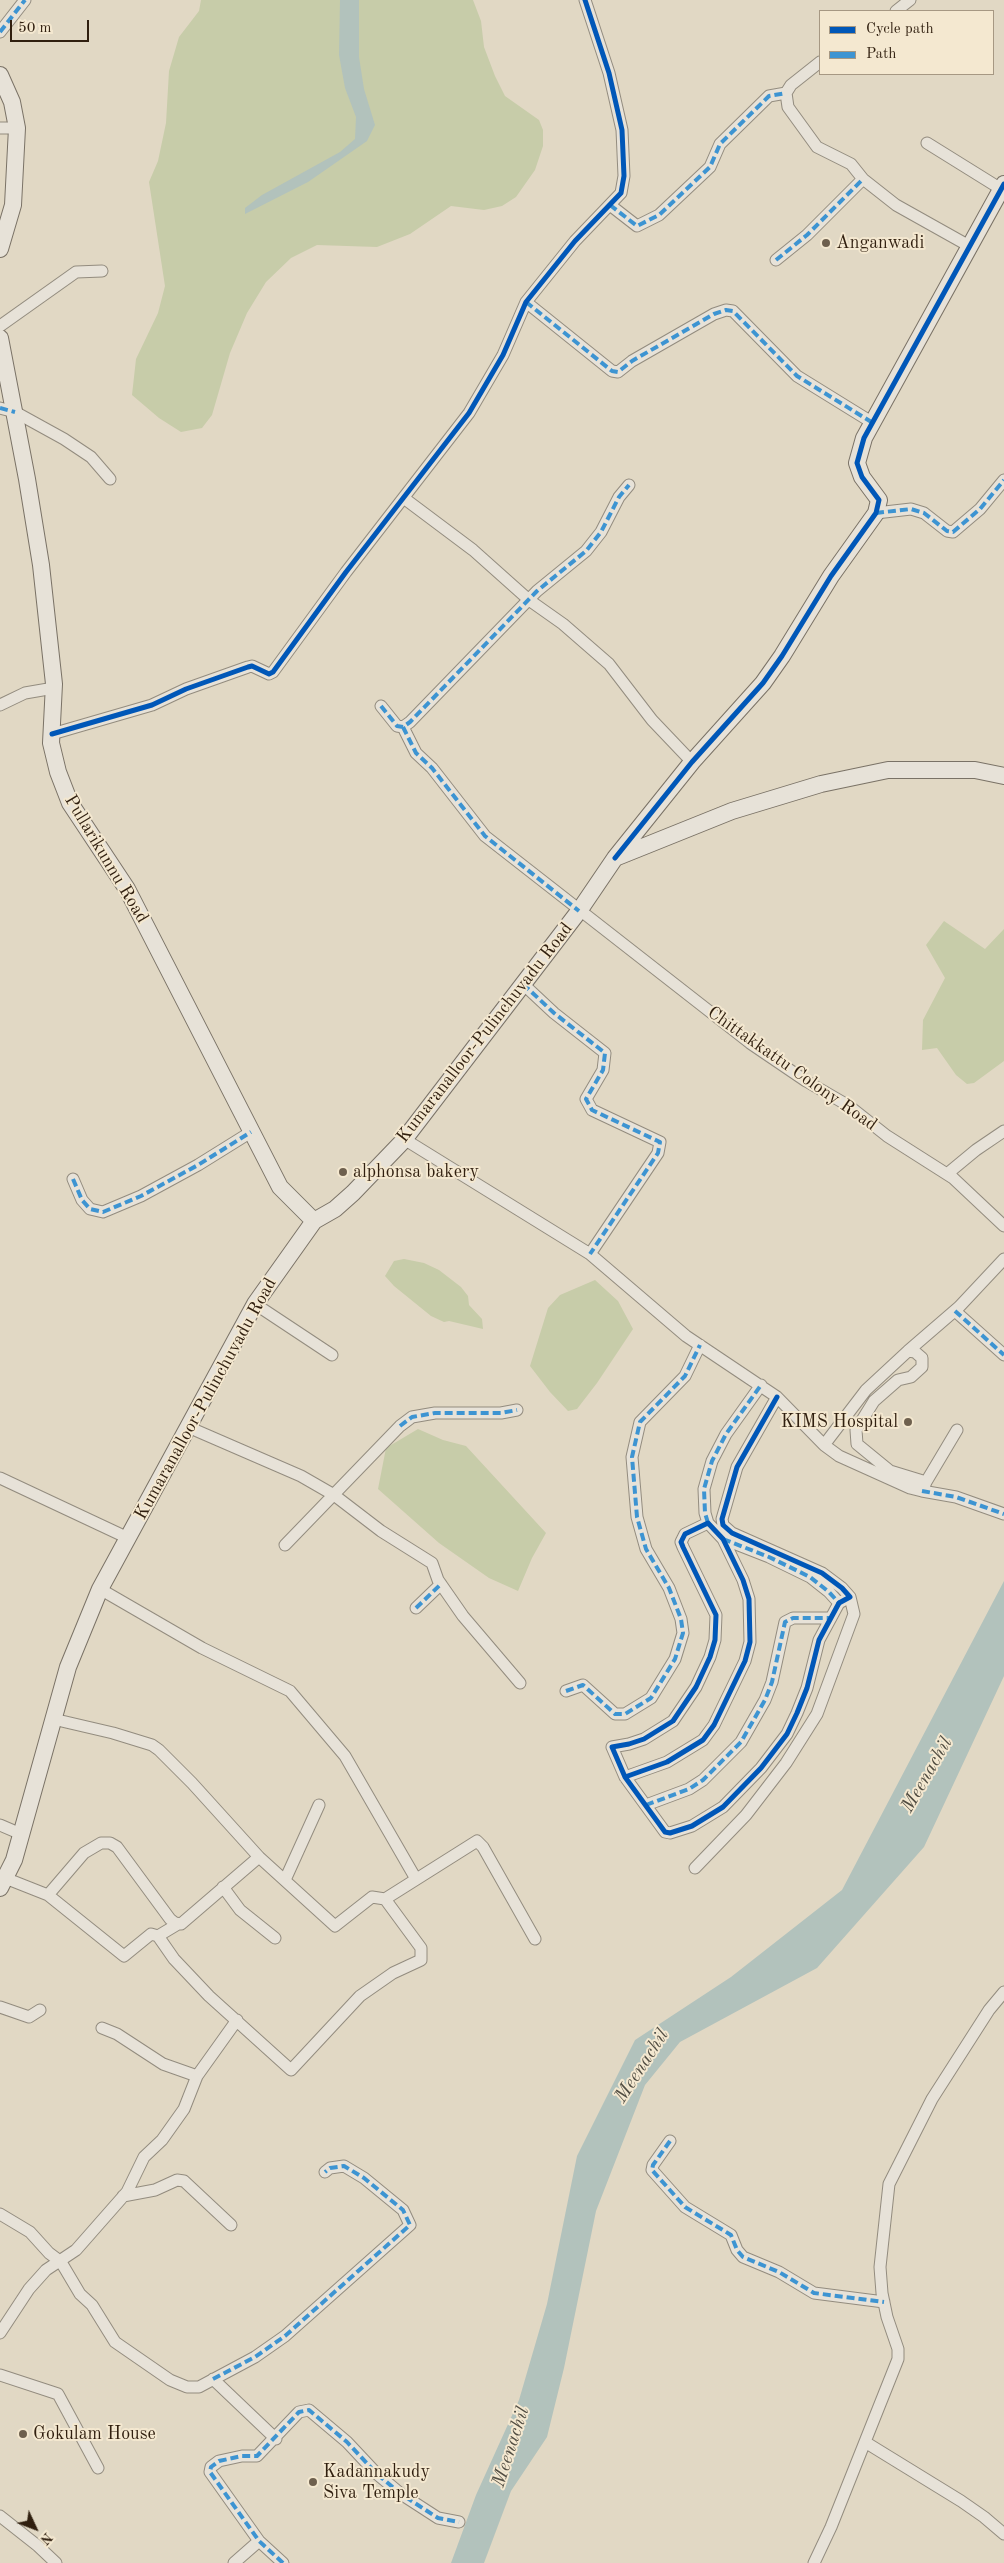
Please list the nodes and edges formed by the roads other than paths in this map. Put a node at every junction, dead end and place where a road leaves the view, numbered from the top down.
1 (25, 0) edge
2 (585, 0) edge
3 (910, 0) edge
4 (897, 10) edge
5 (0, 32) edge
6 (819, 63) edge
7 (0, 75) edge
8 (786, 93) junction
9 (0, 128) edge
10 (17, 128) junction
11 (927, 143) dead end
12 (863, 179) junction
13 (1001, 195) edge
14 (610, 205) junction
15 (5, 215) edge
16 (971, 247) junction
17 (0, 248) edge
18 (776, 260) dead end
19 (102, 271) dead end
20 (526, 302) junction
21 (0, 326) edge
22 (0, 338) edge
23 (7, 410) edge
24 (873, 423) junction
25 (110, 479) dead end
26 (1004, 480) edge
27 (629, 485) dead end
28 (405, 498) junction
29 (876, 513) junction
30 (529, 600) junction
31 (54, 688) junction
32 (0, 705) edge
33 (381, 706) dead end
34 (403, 727) junction
35 (52, 734) junction
36 (692, 762) junction
37 (1004, 776) edge
38 (615, 858) junction
39 (579, 911) junction
40 (523, 984) junction
41 (1004, 1131) edge
42 (252, 1132) junction
43 (404, 1139) junction
44 (947, 1174) junction
45 (73, 1179) dead end
46 (314, 1221) junction
47 (1004, 1226) edge
48 (590, 1254) junction
49 (1004, 1259) edge
50 (255, 1304) junction
51 (955, 1311) junction
52 (700, 1344) junction
53 (908, 1351) junction
54 (1004, 1354) edge
55 (332, 1355) dead end
56 (761, 1385) junction
57 (776, 1397) junction
58 (517, 1410) dead end
59 (188, 1427) junction
60 (957, 1430) dead end
61 (824, 1445) junction
62 (0, 1478) edge
63 (924, 1486) junction
64 (334, 1495) junction
65 (1004, 1514) edge
66 (708, 1523) junction
67 (128, 1538) junction
68 (723, 1539) junction
69 (285, 1545) dead end
70 (441, 1584) junction
71 (100, 1589) junction
72 (850, 1597) junction
73 (839, 1603) junction
74 (416, 1608) dead end
75 (831, 1618) junction
76 (520, 1683) dead end
77 (566, 1692) dead end
78 (53, 1720) junction
79 (625, 1777) junction
80 (319, 1805) dead end
81 (646, 1805) junction
82 (0, 1825) edge
83 (21, 1834) junction
84 (259, 1857) junction
85 (695, 1868) dead end
86 (285, 1880) junction
87 (416, 1880) junction
88 (2, 1883) edge
89 (223, 1887) junction
90 (48, 1895) junction
91 (385, 1899) junction
92 (178, 1924) junction
93 (158, 1936) junction
94 (274, 1938) dead end
95 (535, 1939) dead end
96 (1004, 1992) edge
97 (0, 2007) edge
98 (40, 2010) dead end
99 (237, 2020) junction
100 (102, 2028) dead end
101 (197, 2076) junction
102 (670, 2141) dead end
103 (325, 2172) dead end
104 (123, 2196) junction
105 (0, 2214) edge
106 (232, 2225) dead end
107 (61, 2262) junction
108 (884, 2302) junction
109 (0, 2333) edge
110 (0, 2375) edge
111 (213, 2378) junction
112 (276, 2439) junction
113 (865, 2442) junction
114 (98, 2468) dead end
115 (0, 2516) edge
116 (459, 2522) dead end
117 (1004, 2534) edge
118 (259, 2541) junction
119 (56, 2563) edge
120 (234, 2563) edge
121 (282, 2563) edge
122 (814, 2563) edge

1 - 5 street
2 - 14 street
3 - 4 street
6 - 8 street
7 - 10 main road
8 - 12 street
8 - 14 street
9 - 10 street
10 - 15 main road
11 - 13 street
12 - 16 street
12 - 18 street
13 - 16 main road
14 - 20 street
15 - 17 main road
16 - 24 main road
19 - 21 street
20 - 24 street
20 - 28 street
22 - 23 main road, Pullarikunnu Road
23 - 25 street
23 - 31 main road, Pullarikunnu Road
24 - 29 main road
26 - 29 street
27 - 30 street
28 - 30 street
28 - 35 street
29 - 36 main road, Kumaranalloor-Pulinchuvadu Road
30 - 34 street
30 - 36 street
31 - 32 street
31 - 35 main road, Pullarikunnu Road
33 - 34 street
34 - 39 street, Chittakkattu Colony Road
35 - 42 main road, Pullarikunnu Road
36 - 38 main road, Kumaranalloor-Pulinchuvadu Road
37 - 38 main road
38 - 39 main road, Kumaranalloor-Pulinchuvadu Road
39 - 40 main road, Kumaranalloor-Pulinchuvadu Road
39 - 44 street, Chittakkattu Colony Road
40 - 43 main road, Kumaranalloor-Pulinchuvadu Road
40 - 48 street
41 - 44 street
42 - 45 street
42 - 46 main road, Pullarikunnu Road
43 - 46 main road, Kumaranalloor-Pulinchuvadu Road
43 - 48 street
44 - 47 street, Chittakkattu Colony Road
46 - 50 main road, Kumaranalloor-Pulinchuvadu Road
48 - 52 street
49 - 51 street
50 - 55 street
50 - 59 main road, Kumaranalloor-Pulinchuvadu Road
51 - 53 street
51 - 54 street
52 - 56 street
52 - 77 street
53 - 61 street
53 - 63 street
56 - 57 street
56 - 66 street
57 - 61 street
57 - 72 street
58 - 64 street
59 - 64 street
59 - 67 main road, Kumaranalloor-Pulinchuvadu Road
60 - 63 street
61 - 63 street
62 - 67 street
63 - 65 street
64 - 69 street
64 - 70 street
66 - 68 street
66 - 79 street
67 - 71 main road, Kumaranalloor-Pulinchuvadu Road
68 - 73 street
68 - 79 street
70 - 74 street
70 - 76 street
71 - 78 main road, Kumaranalloor-Pulinchuvadu Road
71 - 87 street
72 - 73 street
72 - 85 street
73 - 75 street
75 - 81 street
75 - 81 street
78 - 83 main road, Kumaranalloor-Pulinchuvadu Road
78 - 84 street
79 - 81 street
80 - 86 street
82 - 83 street
83 - 88 main road, Kumaranalloor-Pulinchuvadu Road
84 - 86 street
84 - 89 street
86 - 91 street
87 - 91 street
87 - 95 street
88 - 90 street
89 - 92 street
89 - 94 street
90 - 92 street
90 - 93 street
91 - 99 street
92 - 93 street
93 - 99 street
96 - 108 street
97 - 98 street
99 - 101 street
100 - 101 street
101 - 104 street
102 - 108 street
103 - 111 street
104 - 106 street
104 - 107 street
105 - 107 street
107 - 109 street
107 - 111 street
108 - 113 street
110 - 114 street
111 - 112 street
112 - 116 street
112 - 118 street
113 - 117 street
113 - 122 street
115 - 119 street
118 - 120 street
118 - 121 street

